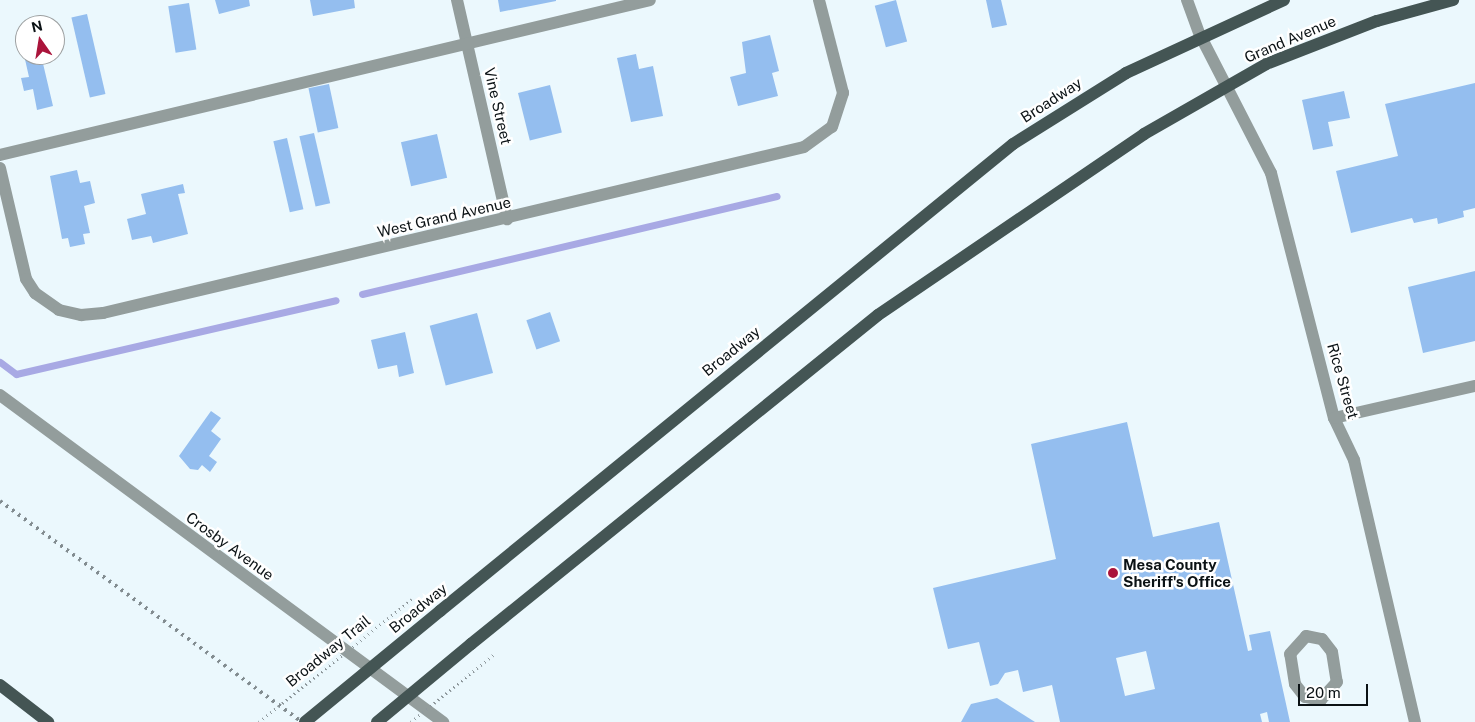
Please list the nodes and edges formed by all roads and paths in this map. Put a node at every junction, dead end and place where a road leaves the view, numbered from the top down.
1 (457, 0) edge
2 (650, 0) edge
3 (819, 0) edge
4 (1188, 0) edge
5 (1284, 0) edge
6 (1453, 0) edge
7 (1200, 35) junction
8 (468, 43) junction
9 (1227, 85) junction
10 (0, 155) edge
11 (0, 168) edge
12 (507, 219) junction
13 (1475, 386) edge
14 (0, 395) edge
15 (1334, 418) junction
16 (412, 600) dead end
17 (1322, 638) joint
18 (494, 654) dead end
19 (0, 685) edge
20 (48, 722) edge
21 (259, 722) edge
22 (305, 722) edge
23 (377, 722) edge
24 (412, 722) edge
25 (443, 722) edge
26 (1415, 722) edge

1 - 8 street, Vine Street
2 - 8 street
3 - 12 street, West Grand Avenue
4 - 7 street, Rice Street
5 - 7 main road
6 - 9 main road, Grand Avenue
7 - 9 street, Rice Street
7 - 22 main road, Broadway, bridge
8 - 10 street
8 - 12 street, Vine Street
9 - 15 street, Rice Street
9 - 23 main road, bridge
11 - 12 street, West Grand Avenue
13 - 15 street
14 - 25 street, Crosby Avenue
15 - 26 street, Rice Street
16 - 21 path, Broadway Trail, bridge
17 - 17 street
18 - 24 path, bridge
19 - 20 main road

